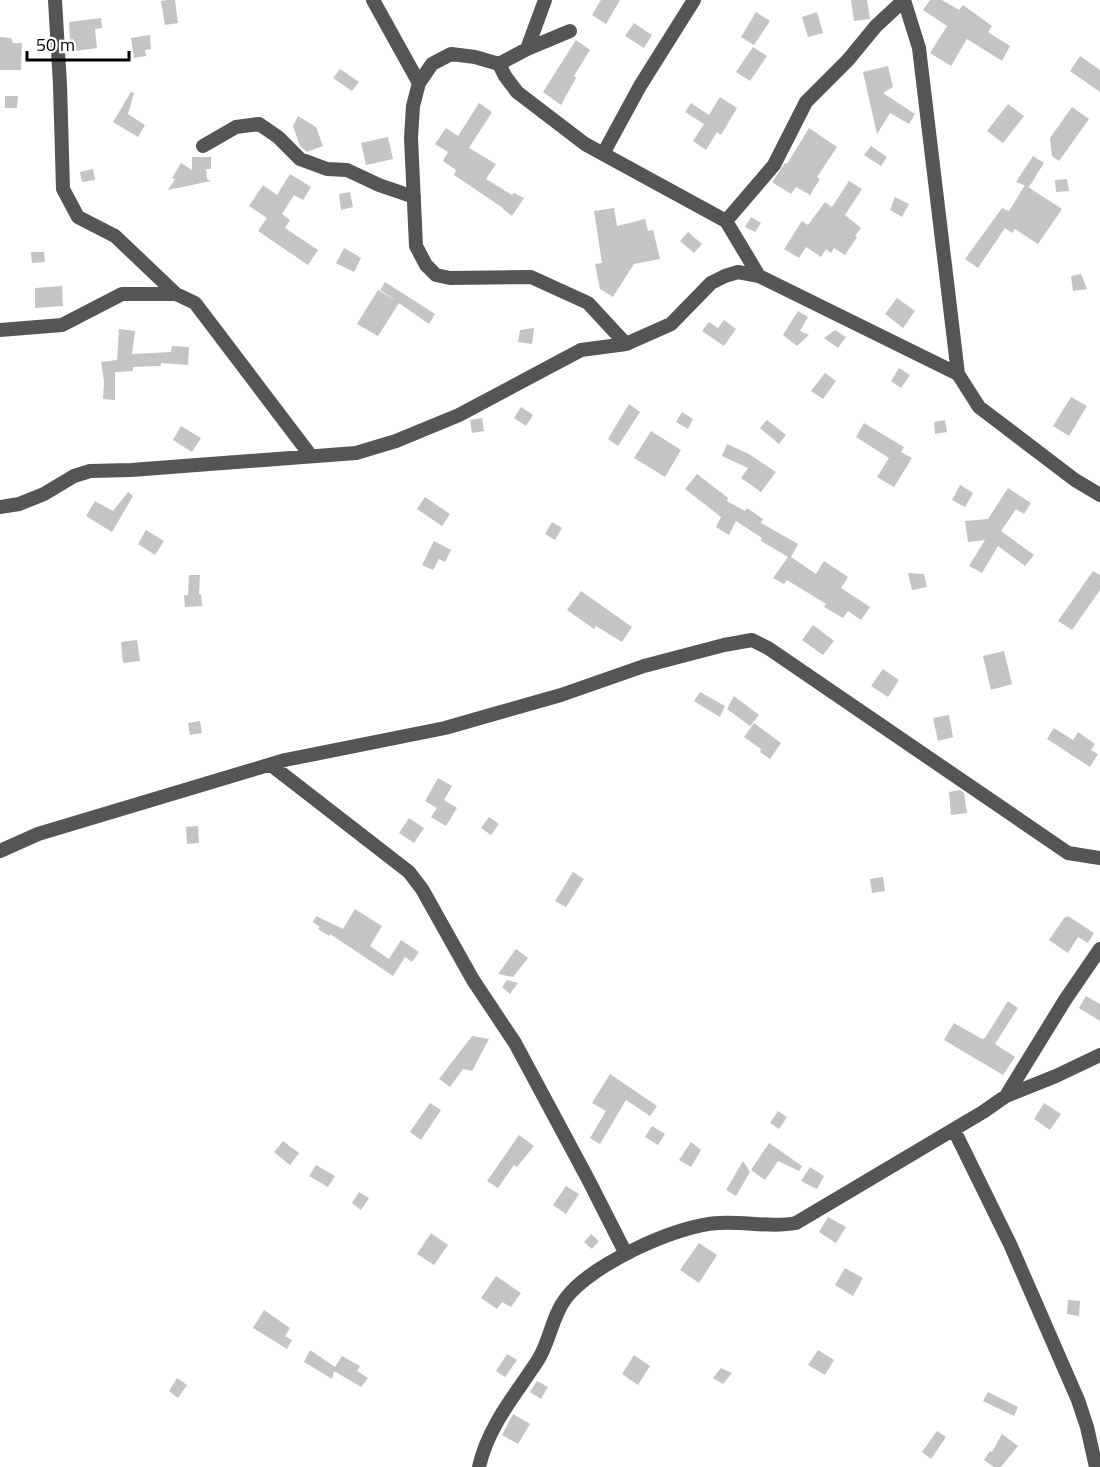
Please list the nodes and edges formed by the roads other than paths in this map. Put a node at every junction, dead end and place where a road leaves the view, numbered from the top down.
1 (55, 0) edge
2 (373, 0) edge
3 (545, 0) edge
4 (694, 0) edge
5 (904, 0) edge
6 (570, 31) dead end
7 (527, 49) junction
8 (499, 64) junction
9 (419, 83) junction
10 (203, 146) dead end
11 (603, 154) junction
12 (414, 197) junction
13 (726, 220) junction
14 (759, 276) junction
15 (176, 294) junction
16 (0, 330) edge
17 (626, 344) junction
18 (958, 374) junction
19 (311, 456) junction
20 (1100, 495) edge
21 (0, 507) edge
22 (271, 765) junction
23 (0, 851) edge
24 (1100, 858) edge
25 (1100, 949) edge
26 (1100, 1055) edge
27 (1006, 1096) junction
28 (954, 1130) junction
29 (626, 1254) junction
30 (479, 1467) edge
31 (1096, 1467) edge

1 - 15 street
2 - 9 street
3 - 7 street
4 - 11 street
5 - 13 street
5 - 18 street
6 - 7 street
7 - 8 street
8 - 9 street
8 - 11 street
9 - 12 street
10 - 12 street
11 - 13 street
12 - 17 street
13 - 14 street
14 - 17 street
14 - 18 street
15 - 16 street
15 - 19 street
17 - 19 street
18 - 20 street
19 - 21 street
22 - 23 street
22 - 24 street
22 - 29 street
25 - 27 street
26 - 27 street
27 - 28 street
28 - 29 street
28 - 31 street
29 - 30 street

